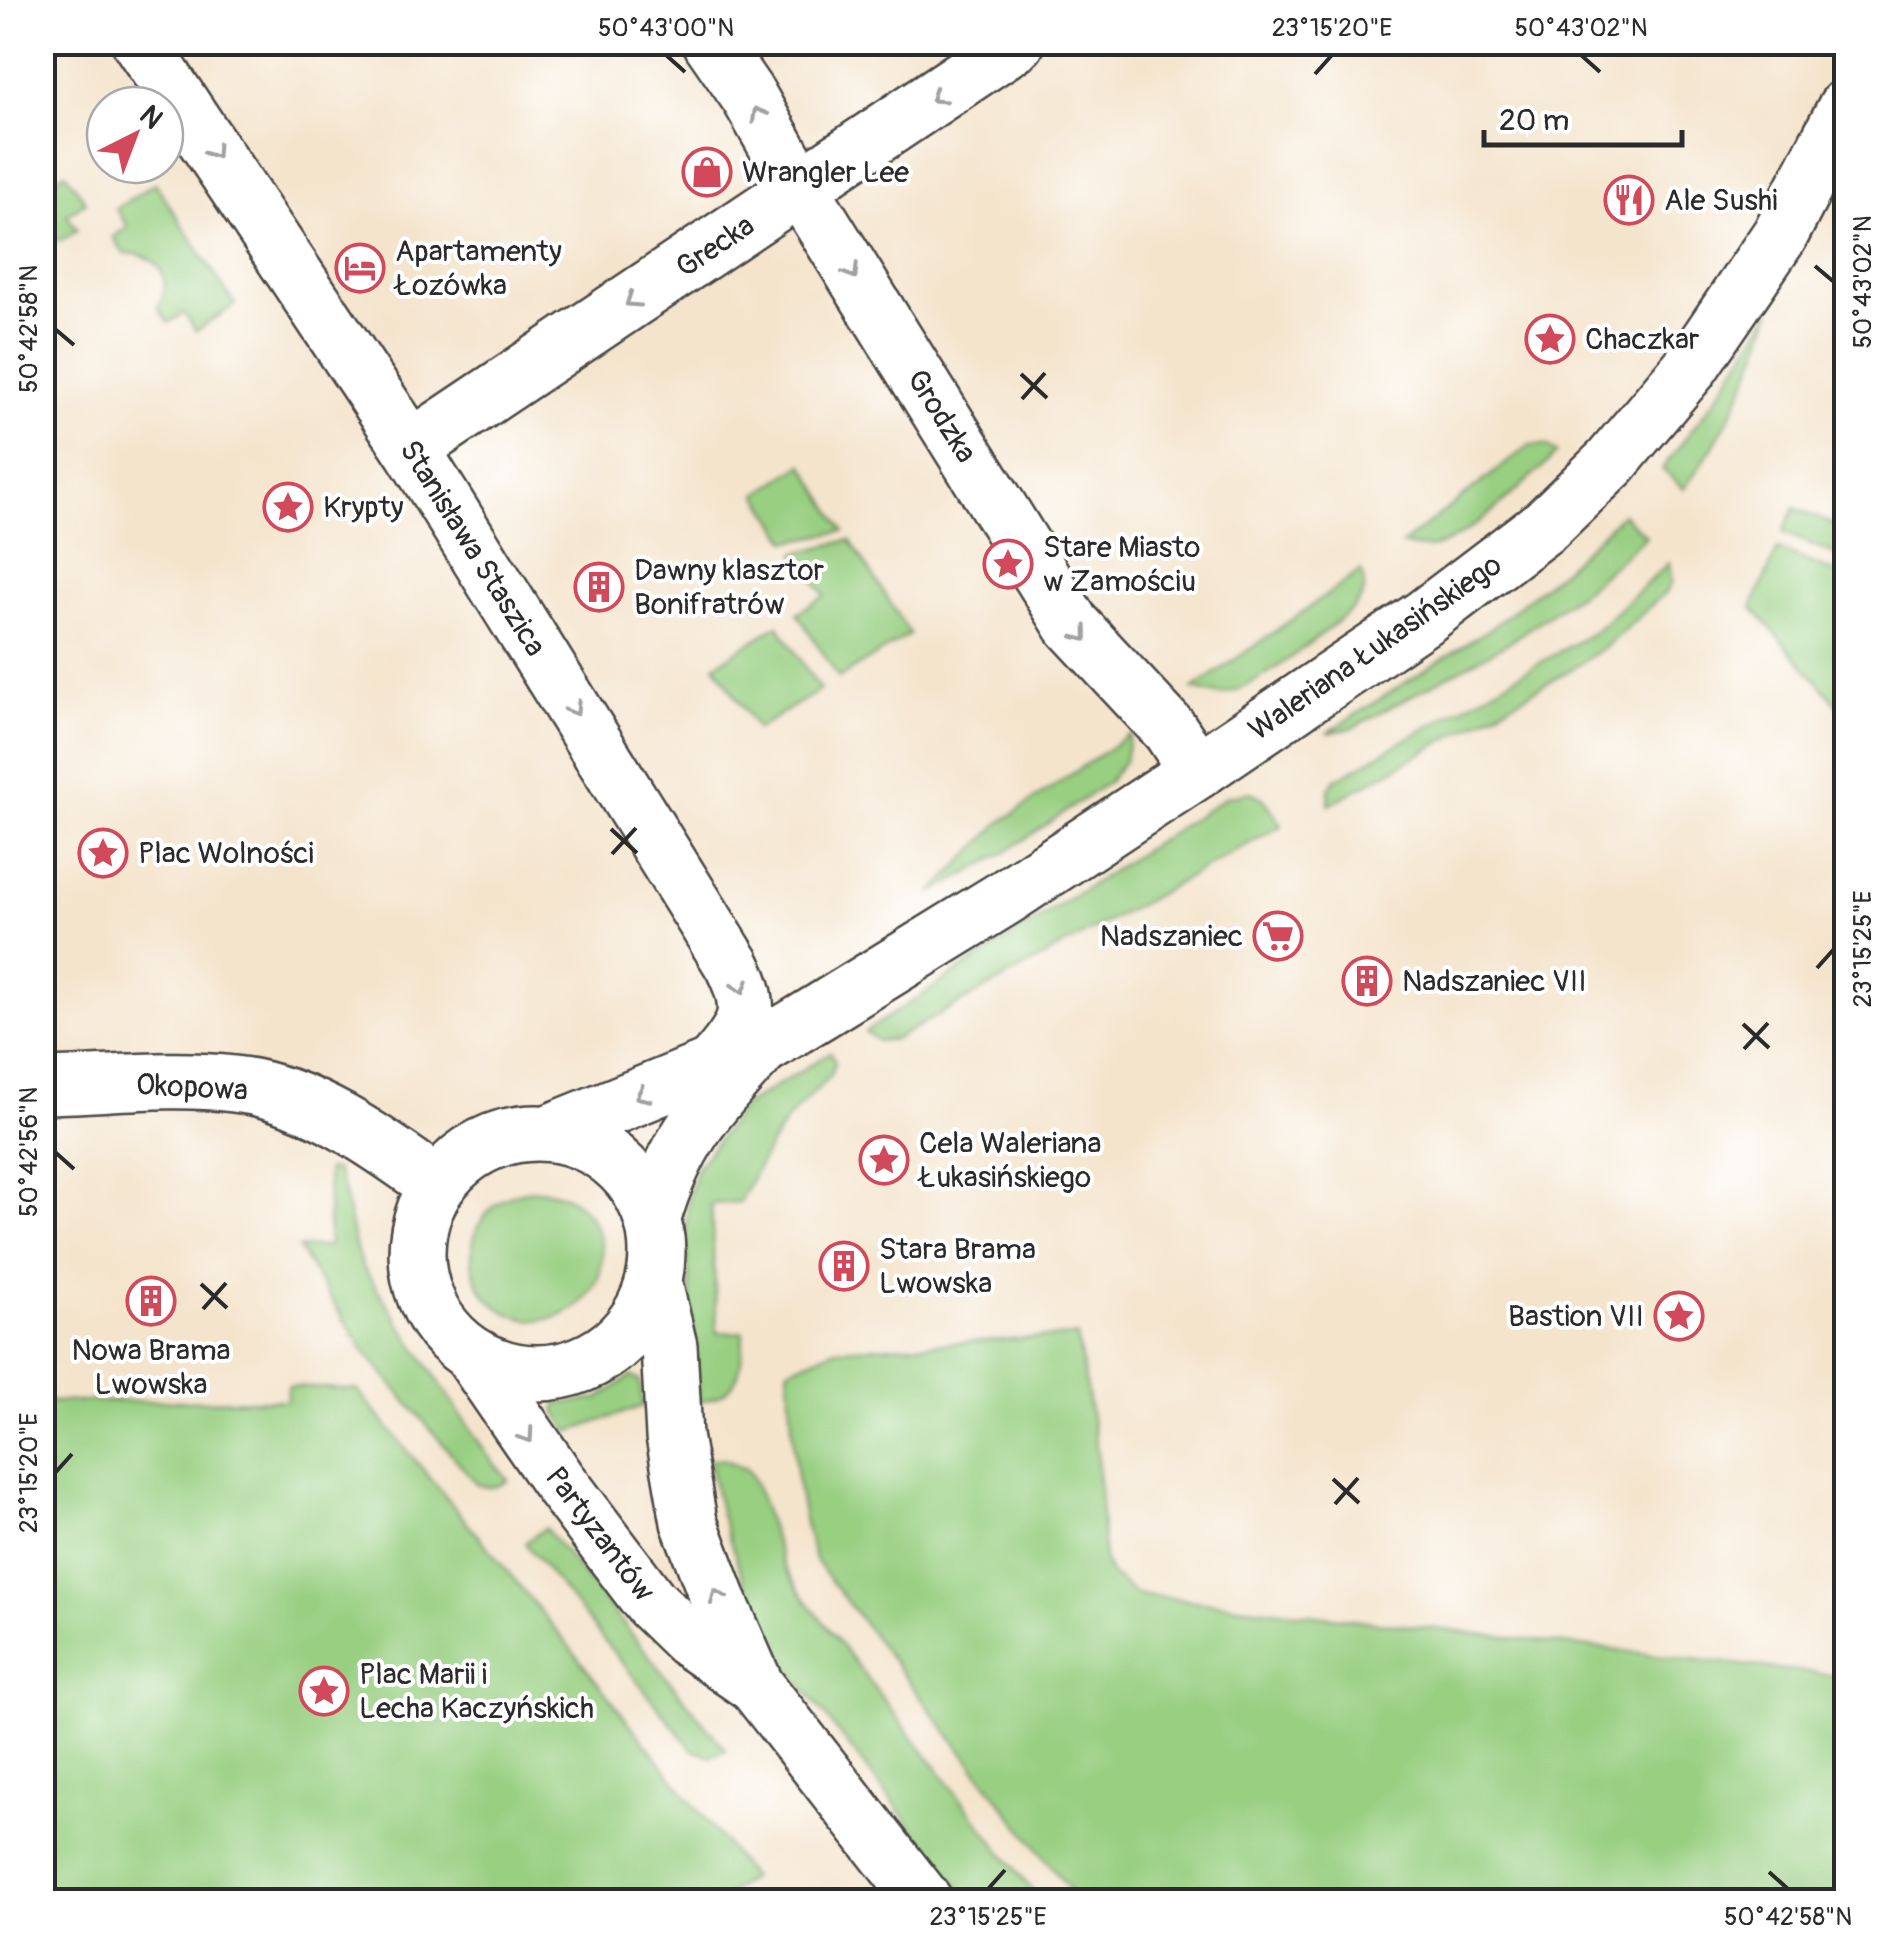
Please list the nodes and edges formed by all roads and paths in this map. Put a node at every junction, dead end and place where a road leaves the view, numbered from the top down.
1 (140, 42) edge
2 (711, 42) edge
3 (1017, 42) edge
4 (1846, 107) edge
5 (801, 189) junction
6 (412, 448) junction
7 (1197, 772) junction
8 (765, 1045) junction
9 (713, 1065) junction
10 (42, 1086) edge
11 (548, 1133) junction
12 (436, 1186) junction
13 (653, 1218) junction
14 (654, 1283) junction
15 (472, 1355) junction
16 (756, 1686) junction
17 (924, 1902) edge

1 -> 6 street, Stanisława Staszica
5 -> 2 street, Grodzka
3 -> 5 street, Grecka
4 - 7 street, Waleriana Łukasińskiego
5 -> 6 street, Grecka
5 -> 7 street, Grodzka
6 -> 9 street, Stanisława Staszica
7 - 8 street, Waleriana Łukasińskiego
8 - 9 street, Waleriana Łukasińskiego
8 - 13 street, Waleriana Łukasińskiego
9 -> 11 street, Waleriana Łukasińskiego
10 - 12 street, Okopowa
11 - 12 street
11 - 13 street
12 - 15 street
13 - 14 street
14 - 15 street
16 -> 14 street, Partyzantów
15 -> 16 street, Partyzantów
16 - 17 street, Partyzantów

